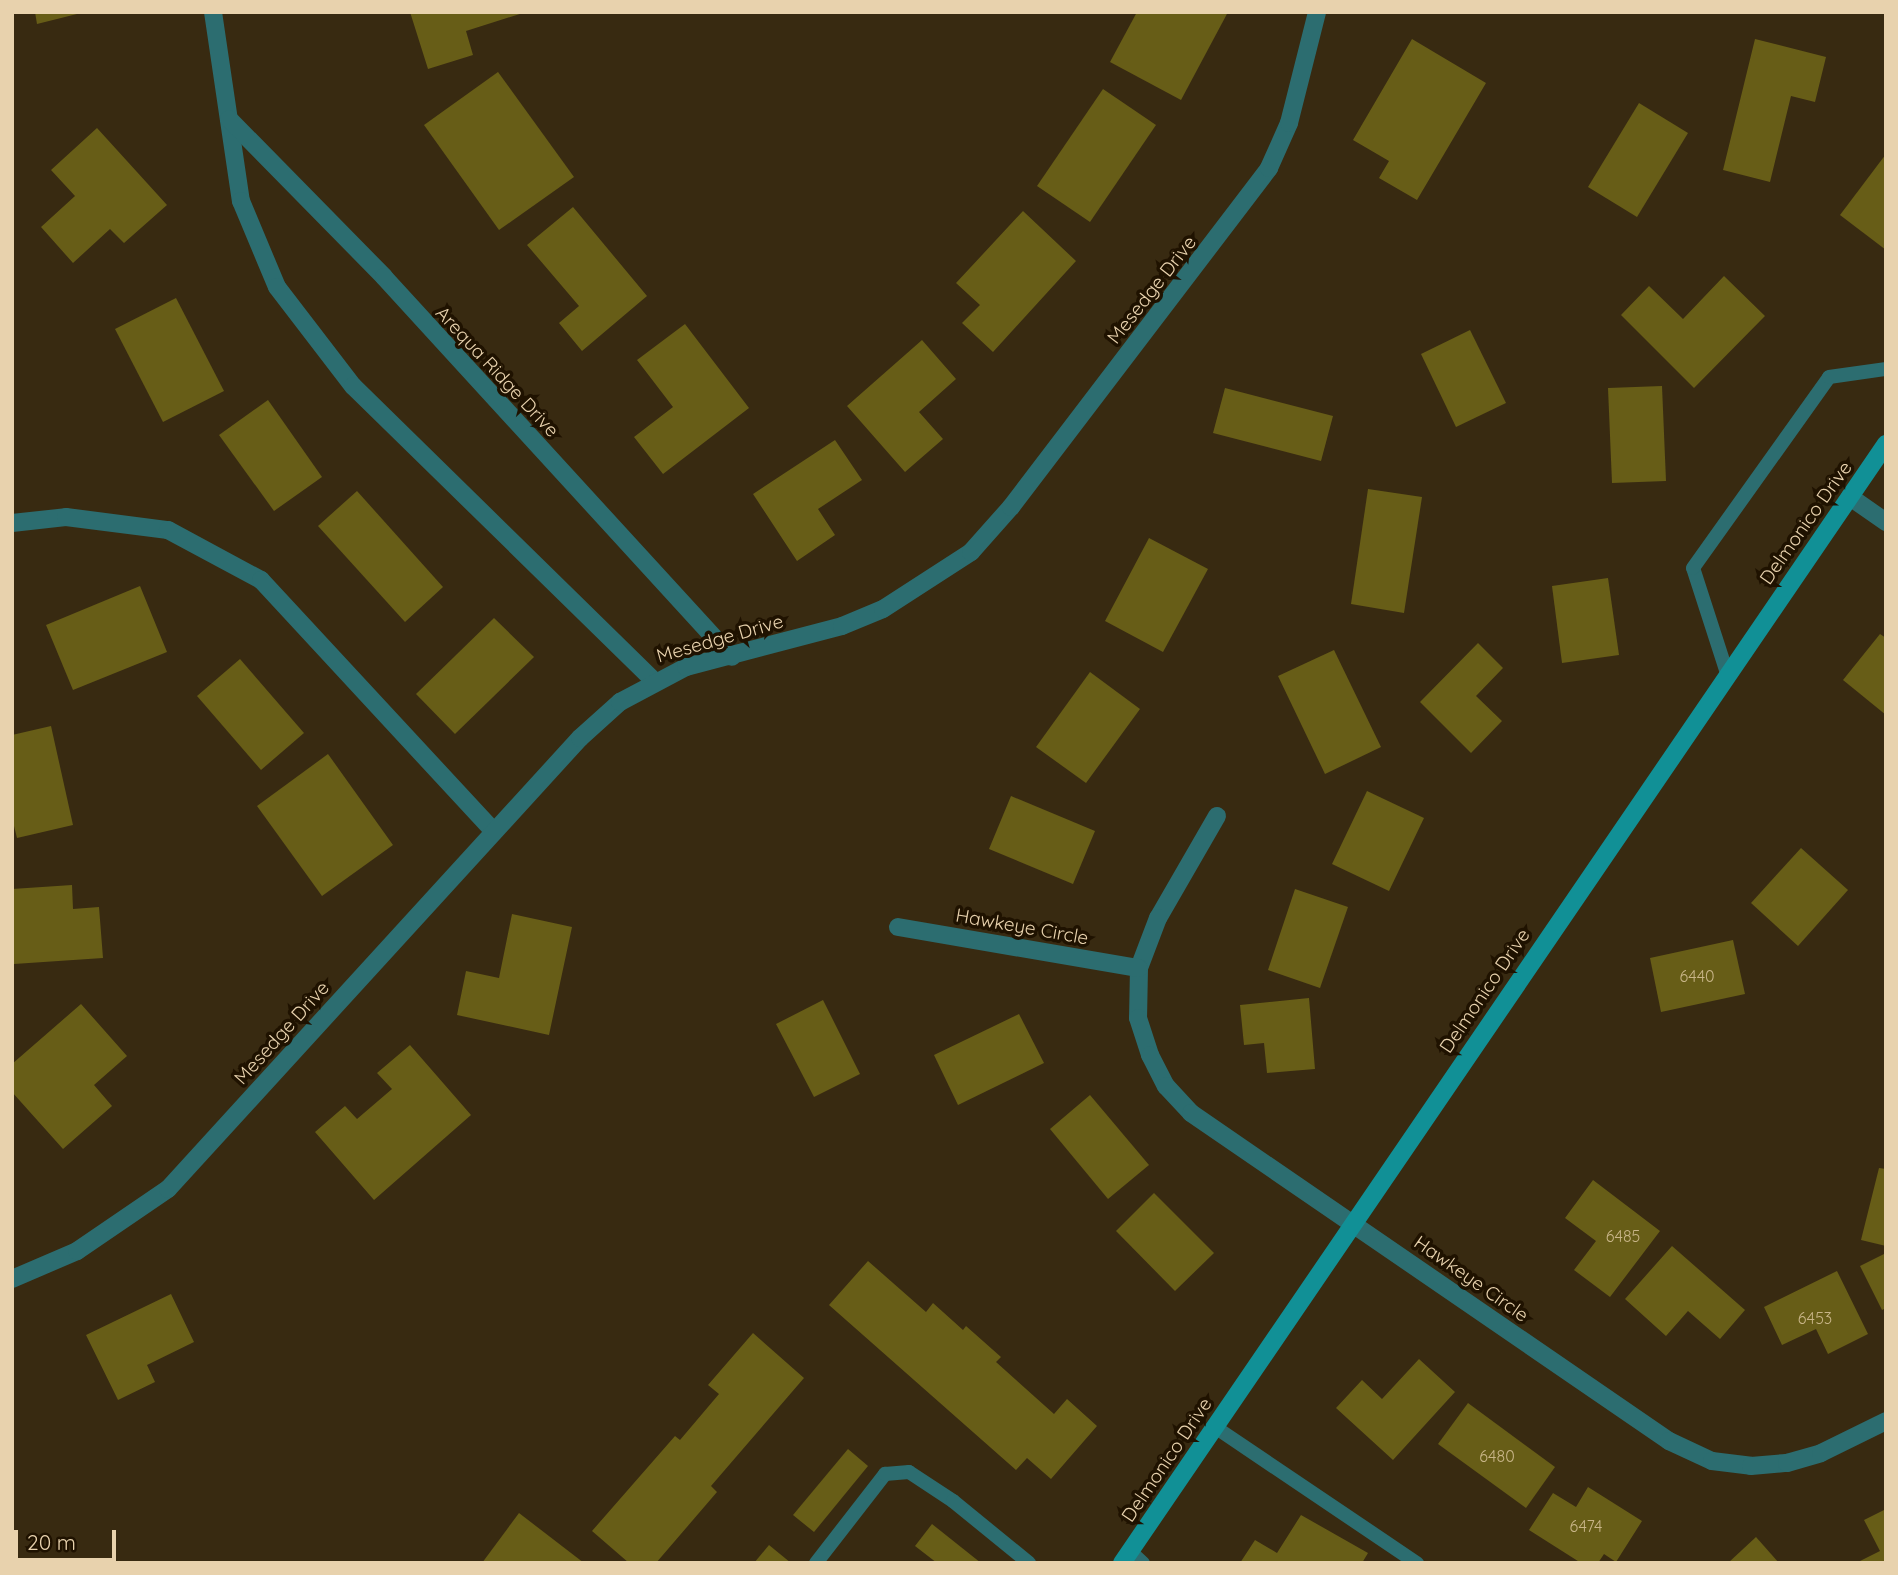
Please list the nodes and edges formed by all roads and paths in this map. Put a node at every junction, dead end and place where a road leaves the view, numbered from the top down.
1 (213, 12) edge
2 (1317, 12) edge
3 (229, 119) junction
4 (1886, 369) edge
5 (1886, 444) edge
6 (1850, 497) junction
7 (1886, 522) edge
8 (12, 523) edge
9 (732, 657) junction
10 (1727, 673) junction
11 (654, 681) junction
12 (1217, 816) dead end
13 (494, 832) junction
14 (898, 927) dead end
15 (1139, 968) junction
16 (1353, 1223) junction
17 (12, 1279) edge
18 (1886, 1421) edge
19 (1216, 1427) junction
20 (1132, 1559) edge
21 (816, 1563) edge
22 (1029, 1563) edge
23 (1417, 1563) edge

1 - 3 street
2 - 9 street, Mesedge Drive
3 - 9 street, Arequa Ridge Drive
3 - 11 street
4 - 10 lane
5 - 6 street, Delmonico Drive
6 - 7 street
6 - 10 street, Delmonico Drive
8 - 13 street
9 - 11 street, Mesedge Drive
10 - 16 street, Delmonico Drive
11 - 13 street, Mesedge Drive
12 - 15 street, Hawkeye Circle
13 - 17 street, Mesedge Drive
14 - 15 street, Hawkeye Circle
15 - 16 street, Hawkeye Circle
16 - 18 street, Hawkeye Circle
16 - 19 street, Delmonico Drive
19 - 20 street, Delmonico Drive
19 - 23 lane
21 - 22 lane

